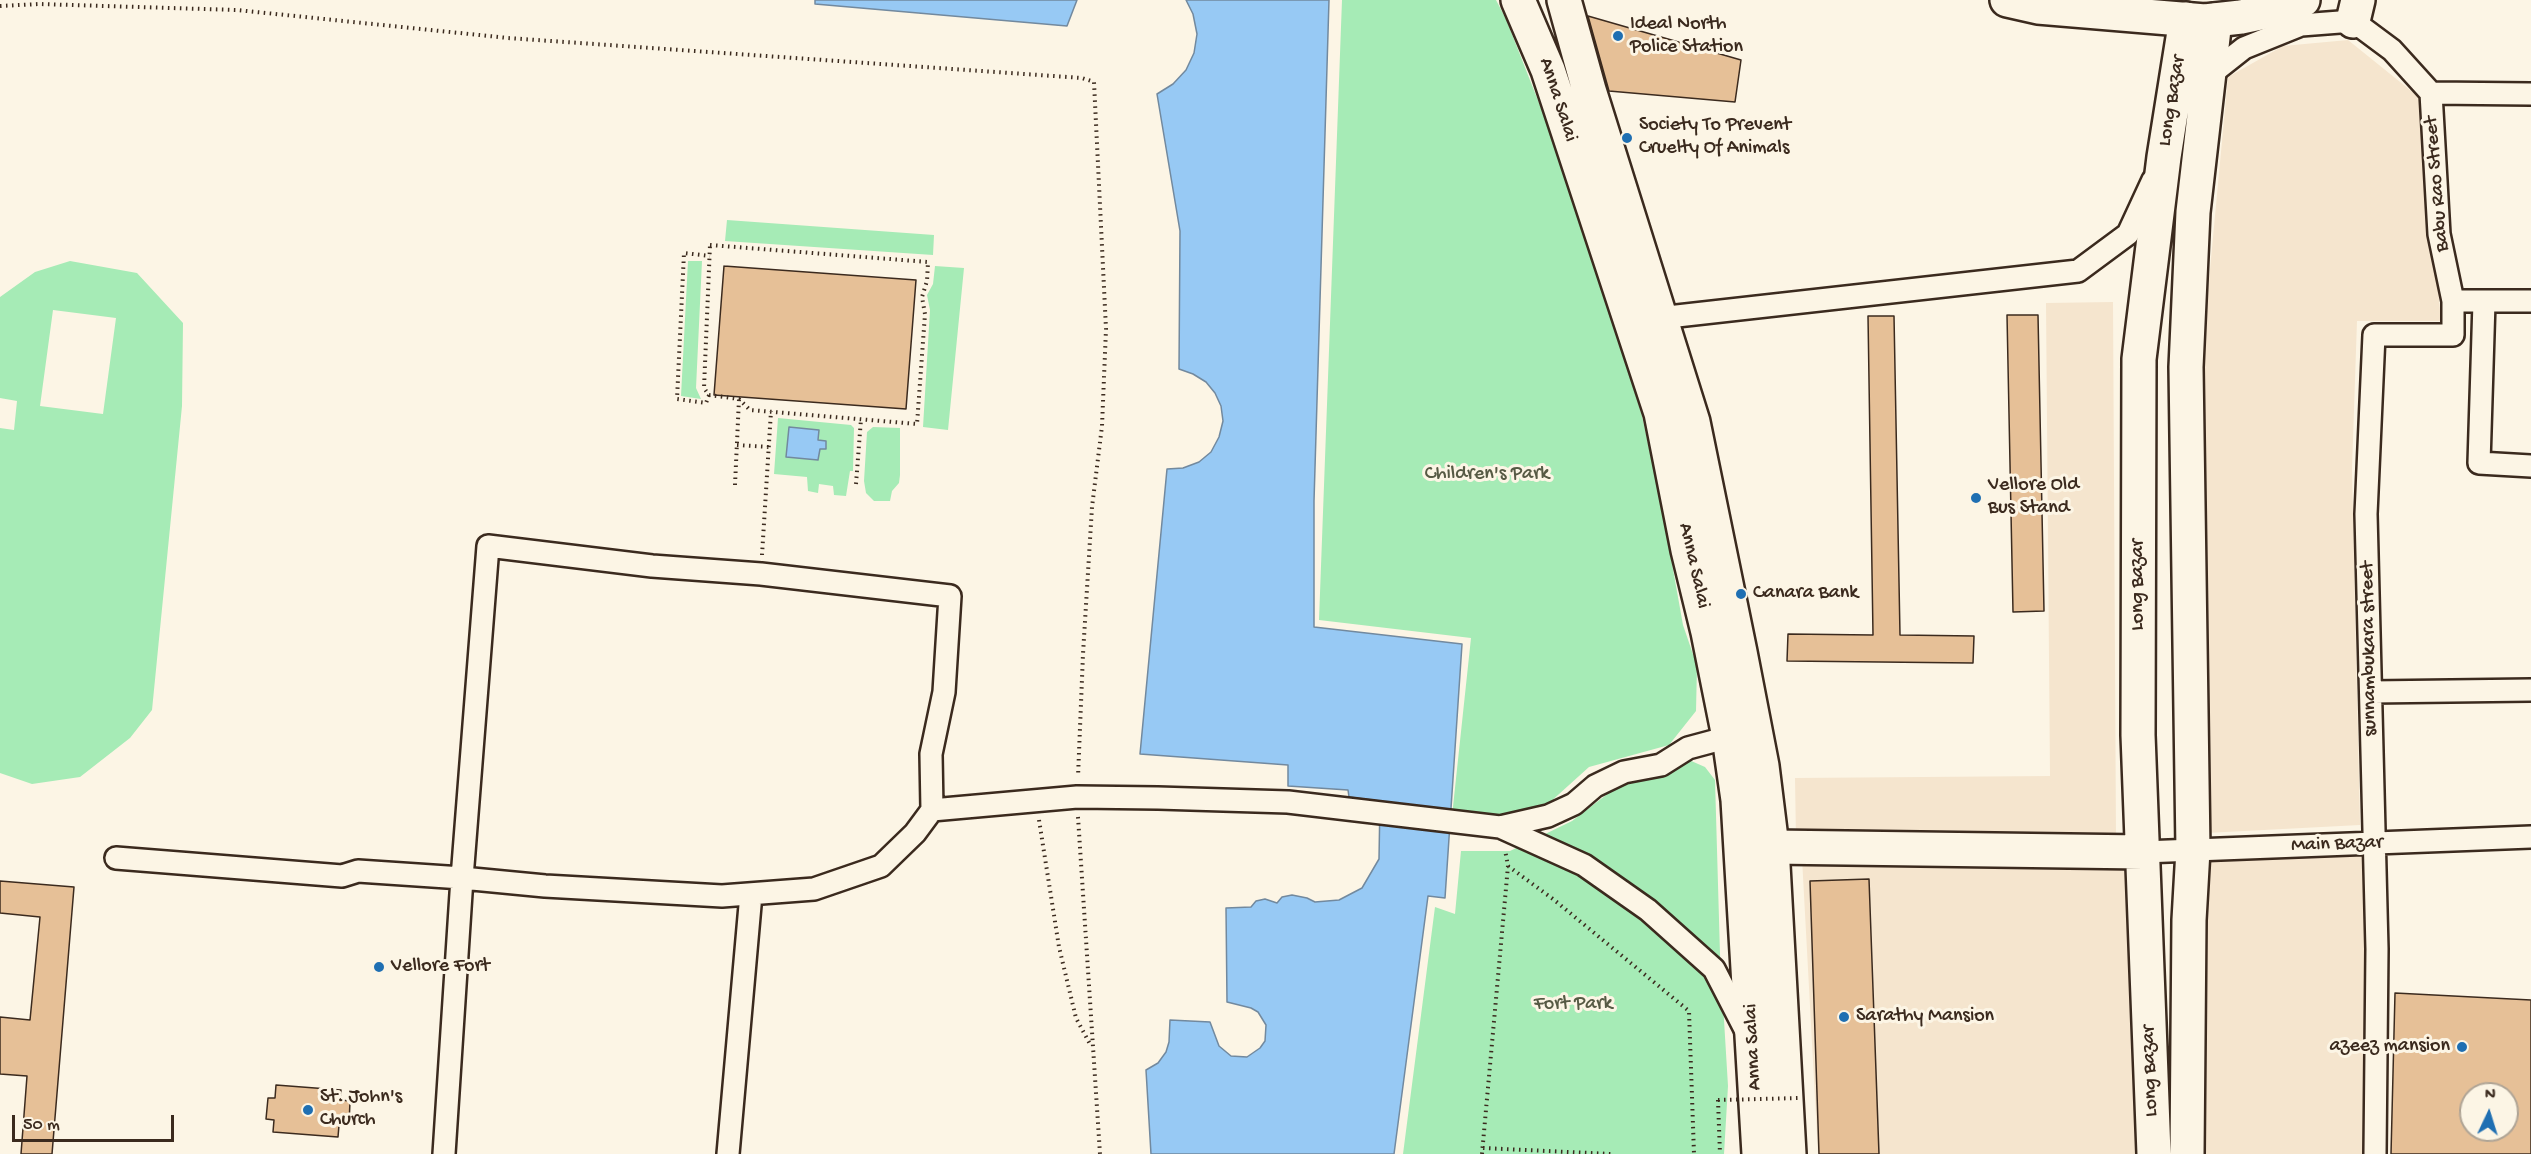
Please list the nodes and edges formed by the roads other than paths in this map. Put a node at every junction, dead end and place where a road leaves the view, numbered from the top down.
1 (1518, 0) edge
2 (1564, 0) edge
3 (2007, 0) edge
4 (2303, 0) edge
5 (2356, 10) edge
6 (2200, 20) junction
7 (2207, 74) junction
8 (2431, 93) junction
9 (2531, 94) edge
10 (2164, 156) junction
11 (2531, 301) edge
12 (2453, 302) junction
13 (2484, 302) junction
14 (1659, 318) junction
15 (2531, 466) edge
16 (2531, 690) edge
17 (2371, 692) junction
18 (1729, 737) junction
19 (932, 810) junction
20 (1500, 827) junction
21 (2531, 837) edge
22 (2375, 843) junction
23 (1772, 848) junction
24 (2193, 850) junction
25 (2143, 852) junction
26 (116, 858) dead end
27 (462, 878) junction
28 (751, 894) junction
29 (1754, 1047) junction
30 (444, 1154) edge
31 (728, 1154) edge
32 (1759, 1154) edge
33 (1789, 1154) edge
34 (2154, 1154) edge
35 (2187, 1154) edge
36 (2375, 1154) edge

1 - 18 main road, Anna Salai
2 - 14 main road, Anna Salai
3 - 6 main road
4 - 6 main road
5 - 7 street
5 - 8 street
6 - 7 main road
6 - 10 main road, Long Bazar
7 - 10 street
7 - 24 main road
8 - 9 street, Babu Rao Street
8 - 12 street, Babu Rao Street
10 - 14 street
10 - 25 main road, Long Bazar
11 - 13 street
12 - 13 street
12 - 17 street, sunnambukara street
13 - 15 street
14 - 23 main road, Anna Salai
16 - 17 street
17 - 22 street, sunnambukara street
18 - 20 street
18 - 29 main road, Anna Salai
19 - 20 street
19 - 27 street
19 - 28 street
20 - 29 street
21 - 22 street, Main Bazar
22 - 24 street, Main Bazar
22 - 36 street, sunnambukara street
23 - 25 main road
23 - 33 main road, Anna Salai
24 - 25 street, Main Bazar
24 - 35 main road
25 - 34 main road, Long Bazar
26 - 27 street
27 - 28 street
27 - 30 street
28 - 31 street
29 - 32 main road, Anna Salai

